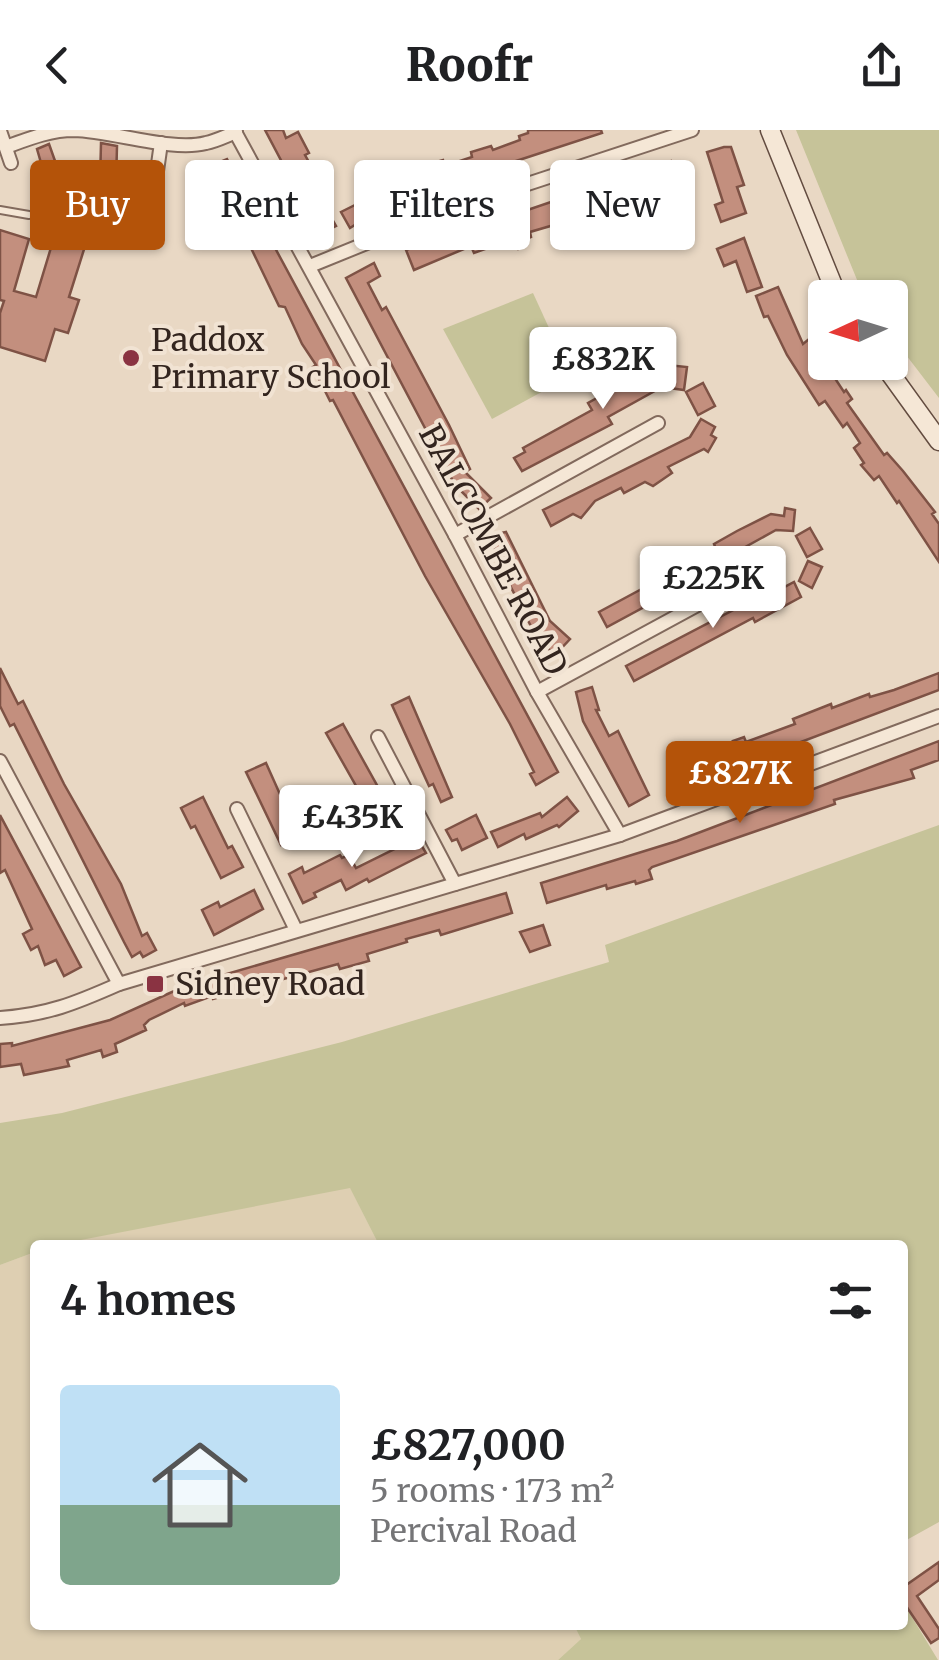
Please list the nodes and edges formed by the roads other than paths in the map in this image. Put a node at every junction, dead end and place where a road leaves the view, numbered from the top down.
1 (0, 130) edge
2 (692, 130) edge
3 (770, 130) edge
4 (235, 131) edge
5 (161, 143) junction
6 (6, 147) junction
7 (159, 160) edge
8 (11, 164) dead end
9 (0, 210) edge
10 (29, 215) dead end
11 (310, 266) junction
12 (831, 280) edge
13 (895, 380) edge
14 (658, 423) dead end
15 (939, 440) edge
16 (455, 535) junction
17 (771, 564) dead end
18 (537, 692) junction
19 (939, 716) edge
20 (378, 737) dead end
21 (0, 761) edge
22 (237, 809) dead end
23 (620, 835) junction
24 (455, 884) junction
25 (296, 930) junction
26 (118, 984) junction
27 (0, 1018) edge

1 - 6 street
2 - 11 street
3 - 12 main road
4 - 5 street
4 - 11 street, BALCOMBE ROAD
5 - 6 street
5 - 7 street
6 - 8 street
9 - 10 lane
11 - 16 street, BALCOMBE ROAD
13 - 15 main road
14 - 16 street
16 - 18 street, BALCOMBE ROAD
17 - 18 street
18 - 23 street, BALCOMBE ROAD
19 - 23 street
20 - 24 street
21 - 26 street
22 - 25 street
23 - 24 street
24 - 25 street
25 - 26 street
26 - 27 street

